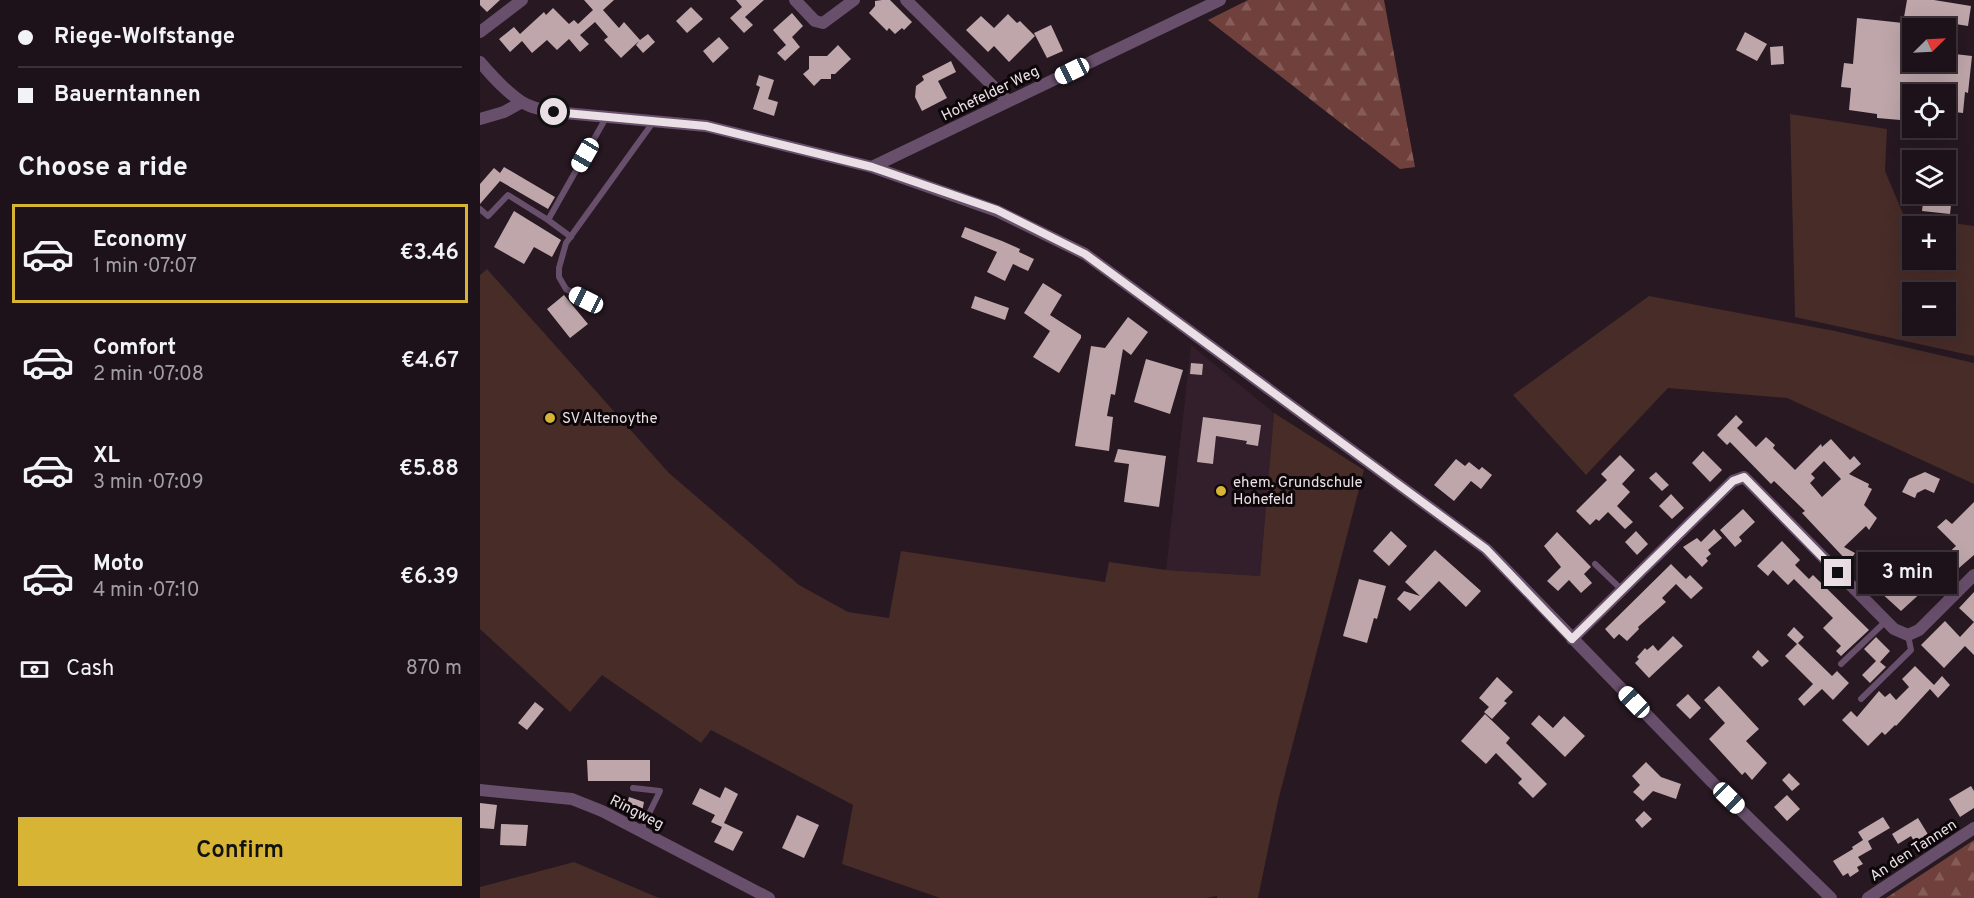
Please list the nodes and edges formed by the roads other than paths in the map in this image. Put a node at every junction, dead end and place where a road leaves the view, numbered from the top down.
1 (522, 0) edge
2 (795, 0) edge
3 (854, 0) edge
4 (906, 0) edge
5 (1220, 0) edge
6 (1197, 5) edge
7 (480, 32) edge
8 (480, 62) edge
9 (1008, 101) junction
10 (522, 102) junction
11 (607, 117) junction
12 (480, 120) edge
13 (654, 121) junction
14 (872, 167) junction
15 (480, 209) edge
16 (548, 220) junction
17 (571, 237) junction
18 (586, 300) dead end
19 (1595, 564) dead end
20 (1974, 575) edge
21 (1622, 590) junction
22 (1886, 621) junction
23 (1908, 635) junction
24 (1572, 639) junction
25 (1840, 664) dead end
26 (1862, 699) dead end
27 (633, 788) dead end
28 (480, 790) edge
29 (1974, 828) edge
30 (640, 830) junction
31 (770, 898) edge
32 (1831, 898) edge
33 (1868, 898) edge

1 - 7 street
2 - 3 street
4 - 9 street
5 - 6 street, Hohefelder Weg
6 - 9 street, Hohefelder Weg
8 - 10 street
9 - 14 street, Hohefelder Weg
10 - 11 street
10 - 12 street
11 - 13 street
11 - 16 lane
13 - 14 street
13 - 17 lane
14 - 24 street
15 - 16 lane
16 - 17 lane
17 - 18 lane
19 - 21 lane
20 - 23 street
21 - 22 street
21 - 24 street
22 - 23 street
22 - 25 lane
23 - 26 lane
24 - 32 street
27 - 30 lane
28 - 30 street, Ringweg
29 - 33 street, An den Tannen
30 - 31 street, Ringweg

